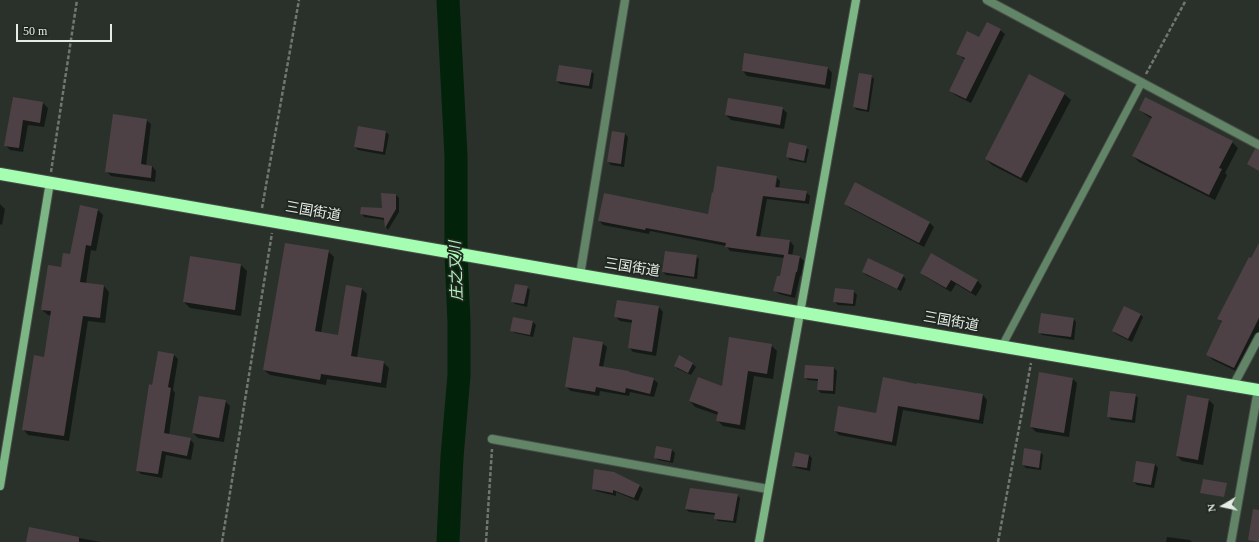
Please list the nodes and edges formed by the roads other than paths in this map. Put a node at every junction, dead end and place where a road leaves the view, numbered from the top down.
1 (625, 0) edge
2 (856, 0) edge
3 (987, 0) edge
4 (1142, 82) junction
5 (1259, 145) edge
6 (0, 174) edge
7 (50, 182) junction
8 (580, 275) junction
9 (801, 311) junction
10 (1259, 336) edge
11 (1002, 346) junction
12 (1233, 386) junction
13 (1258, 390) edge
14 (492, 439) road end
15 (0, 486) edge
16 (768, 489) junction
17 (759, 542) edge
18 (1231, 542) edge

1 - 8 street
2 - 9 street
3 - 4 street
4 - 5 street
4 - 11 lane
6 - 7 highway, 三国街道
7 - 8 highway, 三国街道
7 - 15 street
8 - 9 highway, 三国街道
9 - 11 highway, 三国街道
9 - 16 street
10 - 12 street
11 - 12 highway, 三国街道
12 - 13 highway, 三国街道
13 - 18 street
14 - 16 street
16 - 17 street

